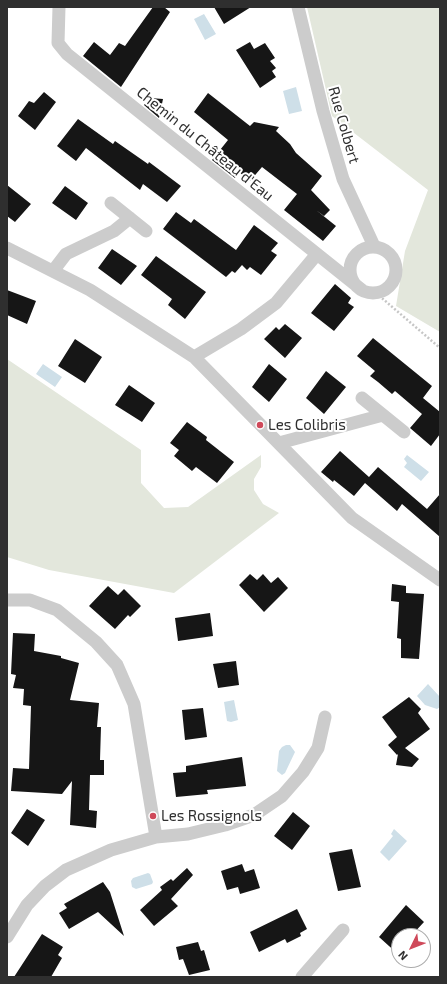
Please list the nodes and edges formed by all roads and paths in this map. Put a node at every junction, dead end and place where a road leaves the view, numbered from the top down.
1 (59, 7) edge
2 (298, 7) edge
3 (111, 203) dead end
4 (130, 218) junction
5 (146, 231) dead end
6 (374, 246) junction
7 (7, 248) edge
8 (317, 254) junction
9 (53, 271) junction
10 (362, 290) junction
11 (376, 293) junction
12 (440, 348) edge
13 (194, 357) junction
14 (362, 398) dead end
15 (383, 415) junction
16 (404, 432) dead end
17 (279, 443) junction
18 (440, 580) edge
19 (7, 600) edge
20 (325, 717) dead end
21 (156, 837) junction
22 (343, 930) dead end
23 (7, 937) edge
24 (302, 977) edge

1 - 8 street, Chemin du Château d'Eau
2 - 6 street, Rue Colbert
3 - 4 street
4 - 5 street
4 - 9 street
6 - 10 street
6 - 11 street
7 - 9 street
8 - 10 street, Chemin du Château d'Eau
8 - 13 street
9 - 13 street
10 - 11 street
11 - 12 path
13 - 17 street
14 - 15 street
15 - 16 street
15 - 17 street
17 - 18 street
19 - 21 street
20 - 21 street
21 - 23 street
22 - 24 street

